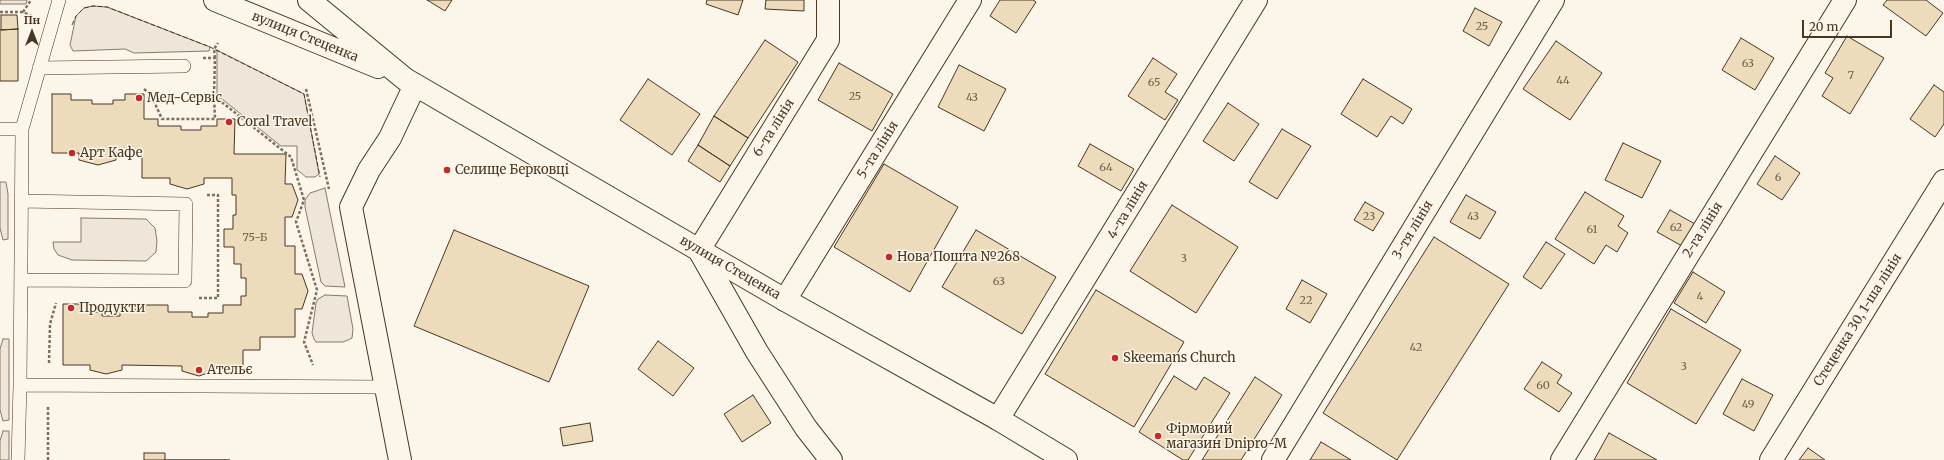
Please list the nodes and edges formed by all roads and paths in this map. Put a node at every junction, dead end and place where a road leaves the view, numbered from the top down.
1 (31, 0) edge
2 (59, 0) edge
3 (215, 0) edge
4 (309, 0) edge
5 (828, 0) edge
6 (970, 0) edge
7 (1256, 0) edge
8 (1553, 0) edge
9 (1845, 0) edge
10 (0, 12) edge
11 (23, 12) junction
12 (52, 24) junction
13 (218, 43) dead end
14 (199, 58) dead end
15 (215, 58) junction
16 (184, 66) dead end
17 (39, 68) junction
18 (396, 73) junction
19 (415, 85) junction
20 (142, 88) dead end
21 (214, 96) junction
22 (0, 129) edge
23 (22, 129) junction
24 (1944, 181) edge
25 (202, 195) dead end
26 (21, 201) junction
27 (699, 250) junction
28 (21, 280) junction
29 (195, 298) dead end
30 (61, 300) dead end
31 (785, 300) junction
32 (316, 371) dead end
33 (20, 385) junction
34 (55, 386) junction
35 (386, 387) junction
36 (998, 419) junction
37 (18, 460) edge
38 (48, 460) edge
39 (400, 460) edge
40 (831, 460) edge
41 (1066, 460) edge
42 (1273, 460) edge
43 (1562, 460) edge
44 (1771, 460) edge

1 - 11 path
2 - 12 lane
3 - 18 street, вулиця Стеценка
4 - 18 street, вулиця Стеценка
5 - 27 street, 6-та лінія
6 - 31 street, 5-та лінія
7 - 36 street, 4-та лінія
8 - 42 street, 3-тя лінія
9 - 43 street, 2-га лінія
10 - 11 path
11 - 12 path
12 - 17 lane
13 - 15 path
14 - 15 path
15 - 21 path
16 - 17 lane
17 - 23 lane
18 - 19 street, вулиця Стеценка
19 - 27 street, вулиця Стеценка
19 - 35 street
20 - 21 path
21 - 32 path
22 - 23 lane
23 - 26 lane
24 - 44 street, Стеценка 30, 1-ша лінія
25 - 29 path
26 - 28 lane
26 - 28 lane
27 - 31 street, вулиця Стеценка
27 - 40 street
28 - 33 lane
30 - 34 path
31 - 36 street, вулиця Стеценка
33 - 34 lane
33 - 37 lane
34 - 35 lane
34 - 38 path
35 - 39 street
36 - 41 street, вулиця Стеценка

